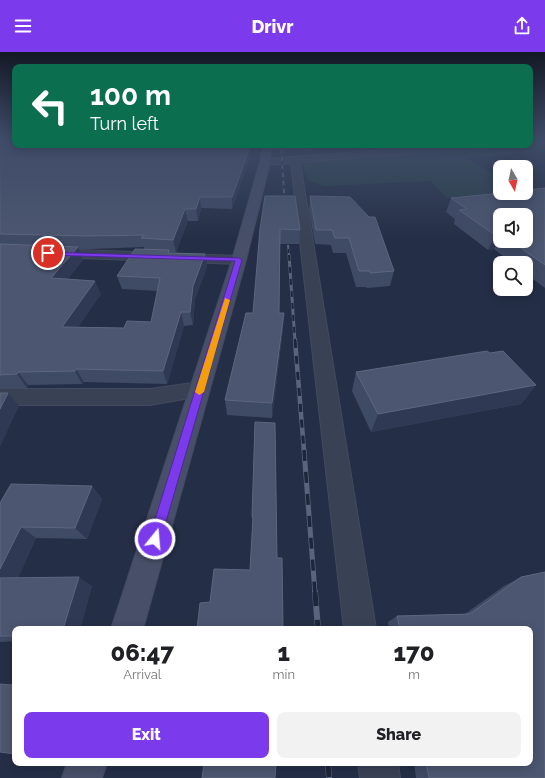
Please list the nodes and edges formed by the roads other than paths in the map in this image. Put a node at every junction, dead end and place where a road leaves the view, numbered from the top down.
1 (261, 173) edge
2 (298, 173) edge
3 (0, 251) edge
4 (239, 260) junction
5 (200, 390) junction
6 (0, 397) edge
7 (128, 626) edge
8 (360, 626) edge
9 (86, 766) edge
10 (378, 766) edge
11 (82, 778) edge
12 (380, 778) edge

1 - 4 street
2 - 8 street
3 - 4 street
4 - 5 street
5 - 6 street
5 - 7 street
9 - 11 street
10 - 12 street

